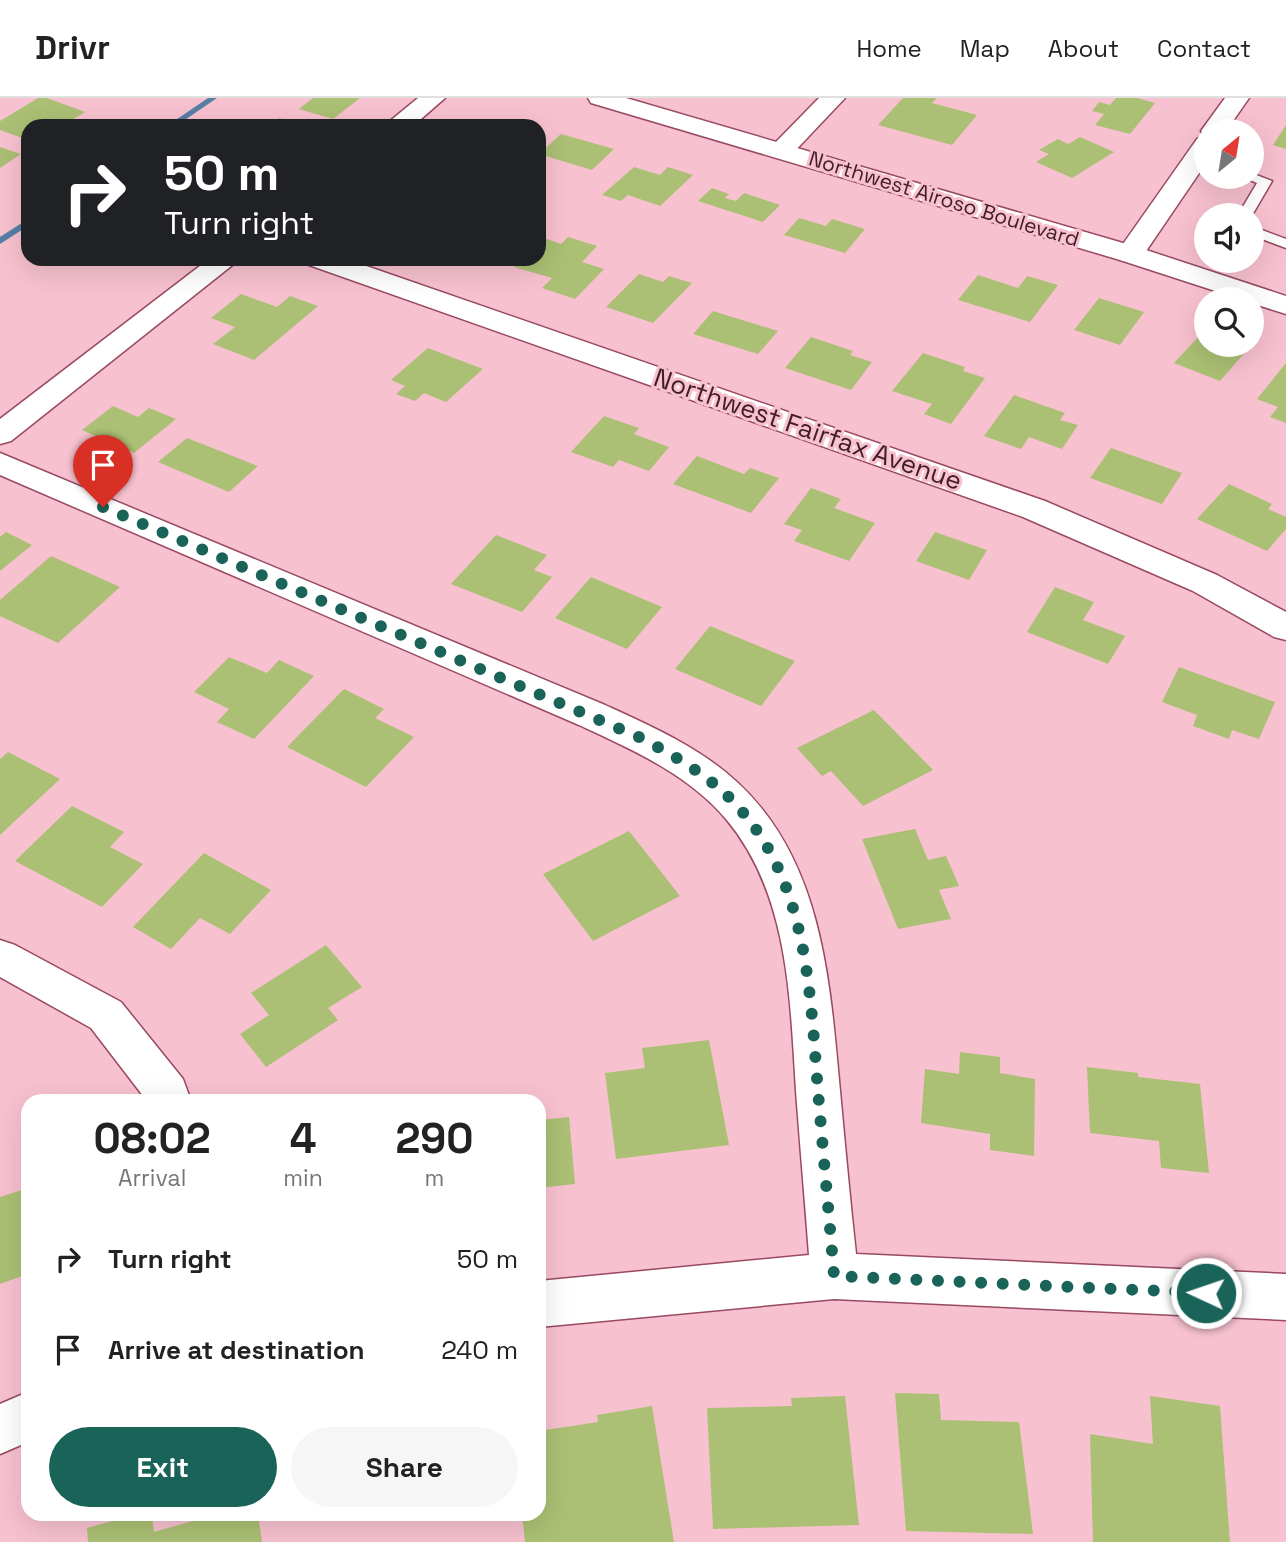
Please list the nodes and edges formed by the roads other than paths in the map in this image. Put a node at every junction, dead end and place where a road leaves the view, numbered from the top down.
1 (433, 98) edge
2 (600, 98) edge
3 (833, 98) edge
4 (1237, 98) edge
5 (406, 119) edge
6 (1222, 119) edge
7 (782, 150) junction
8 (1194, 168) edge
9 (1264, 235) edge
10 (1286, 244) edge
11 (1129, 254) junction
12 (217, 266) edge
13 (339, 266) edge
14 (1286, 305) edge
15 (0, 434) edge
16 (0, 463) edge
17 (1286, 628) edge
18 (0, 957) edge
19 (168, 1094) edge
20 (834, 1276) junction
21 (1286, 1297) edge
22 (546, 1303) edge
23 (21, 1420) edge
24 (0, 1429) edge

1 - 5 street
2 - 7 street, Northwest Airoso Boulevard
3 - 7 street
4 - 6 street
7 - 11 street, Northwest Airoso Boulevard
8 - 11 street
9 - 10 lane
11 - 14 street, Northwest Airoso Boulevard
12 - 15 street
13 - 17 street, Northwest Fairfax Avenue
16 - 20 street
18 - 19 street
20 - 21 street
20 - 22 street
23 - 24 street

